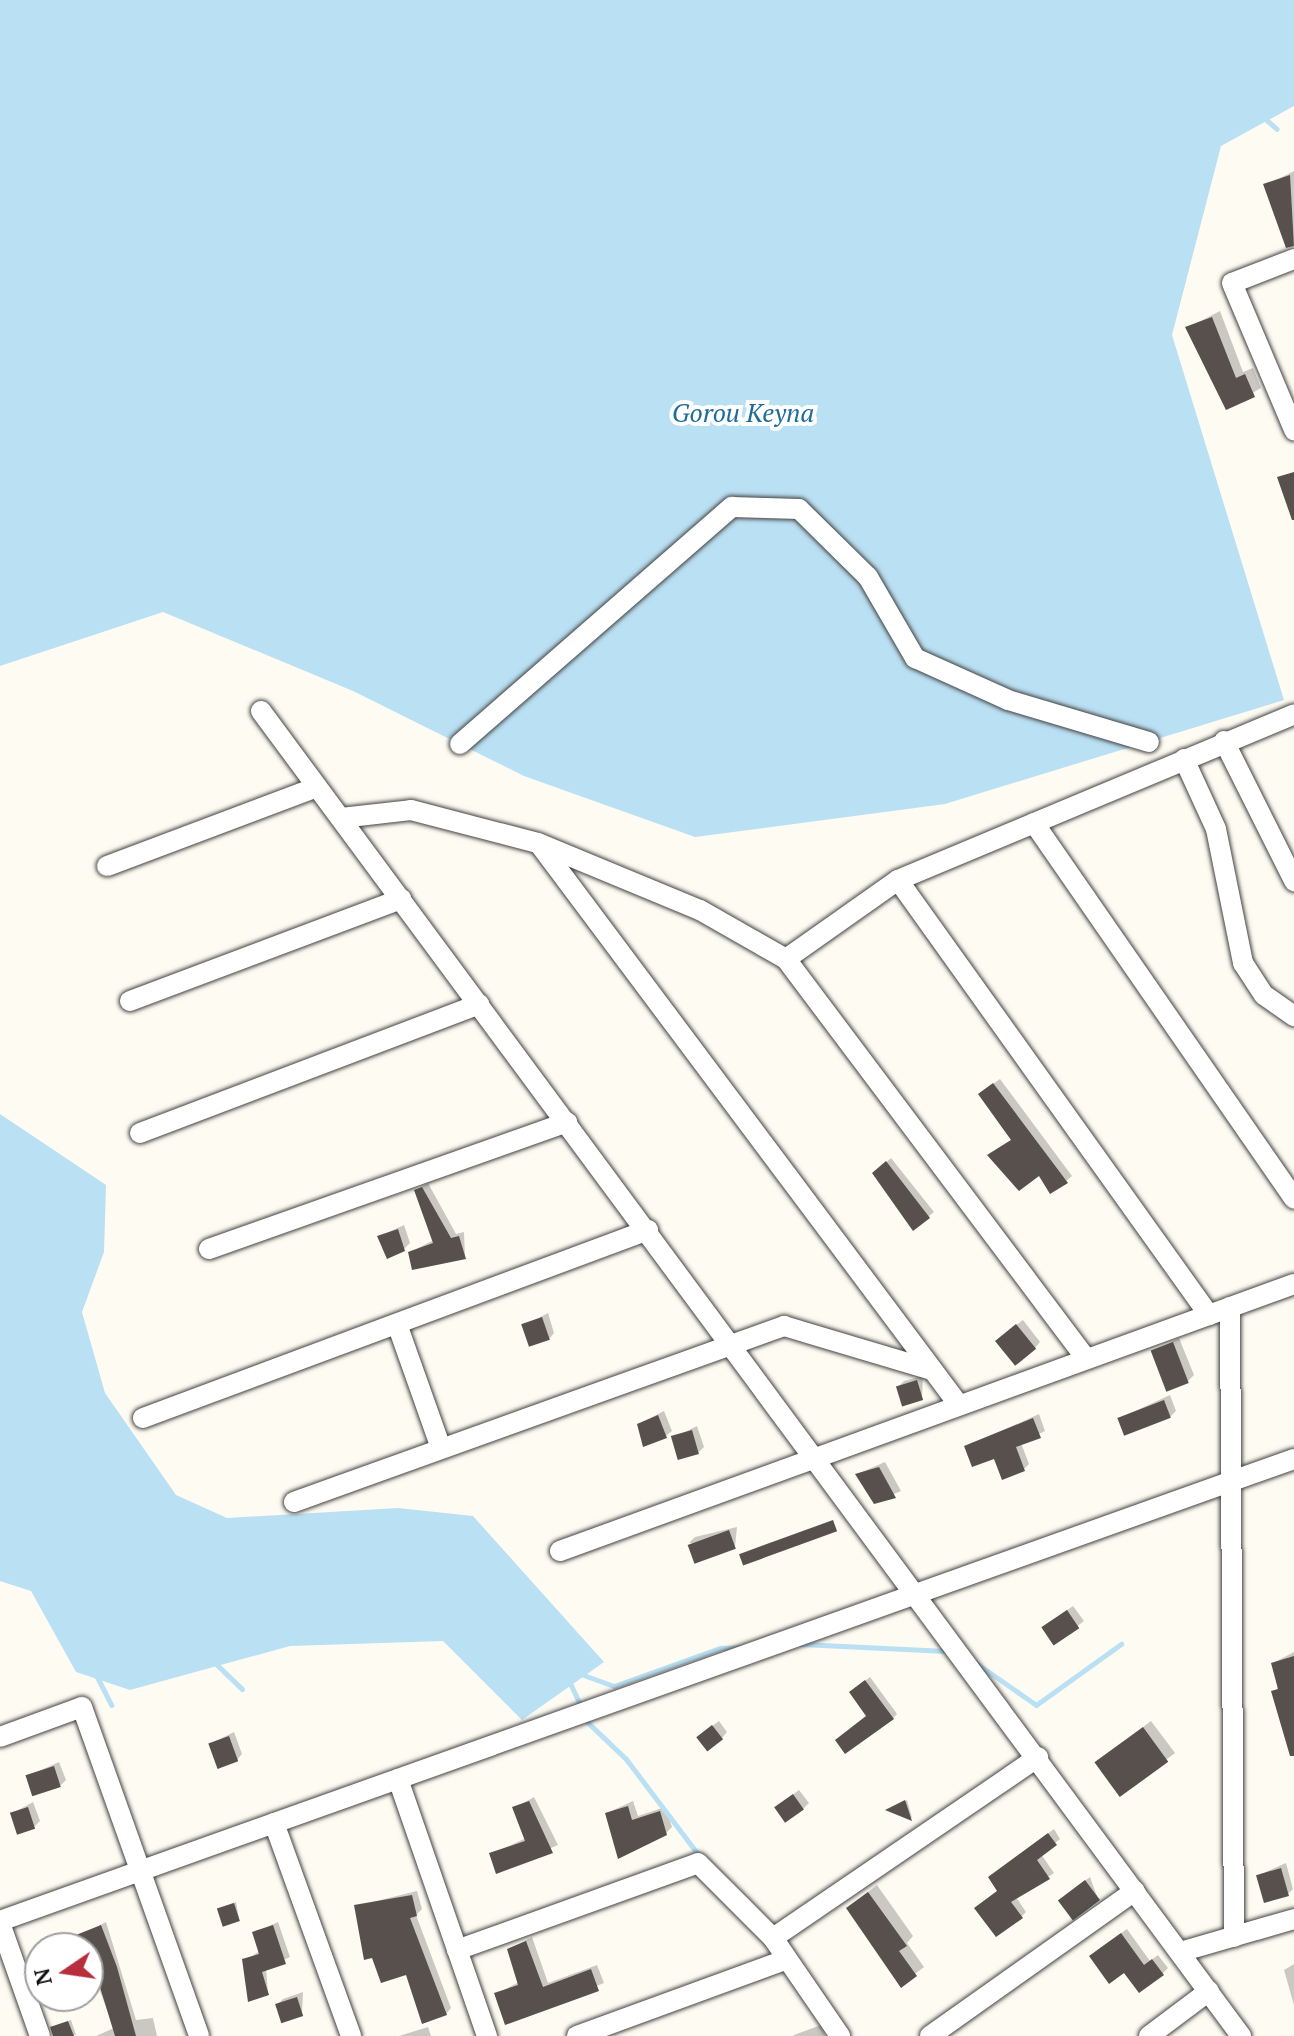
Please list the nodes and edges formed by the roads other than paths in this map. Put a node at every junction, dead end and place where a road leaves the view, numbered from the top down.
1 (1294, 259) edge
2 (1294, 430) edge
3 (261, 711) dead end
4 (1294, 714) edge
5 (1224, 741) junction
6 (1149, 742) dead end
7 (460, 744) dead end
8 (1184, 759) junction
9 (317, 787) junction
10 (341, 818) junction
11 (1034, 823) junction
12 (538, 843) junction
13 (107, 866) dead end
14 (898, 880) junction
15 (1294, 881) edge
16 (401, 899) junction
17 (786, 959) junction
18 (130, 1001) dead end
19 (479, 1004) junction
20 (1294, 1016) edge
21 (567, 1122) junction
22 (140, 1133) dead end
23 (1294, 1199) edge
24 (648, 1230) junction
25 (209, 1249) dead end
26 (1294, 1284) edge
27 (1230, 1307) junction
28 (1209, 1315) junction
29 (397, 1324) junction
30 (731, 1342) junction
31 (1086, 1359) junction
32 (932, 1370) junction
33 (959, 1405) junction
34 (143, 1418) dead end
35 (441, 1448) junction
36 (815, 1454) junction
37 (1294, 1459) edge
38 (1226, 1483) junction
39 (294, 1502) dead end
40 (560, 1551) dead end
41 (919, 1594) junction
42 (0, 1737) edge
43 (1038, 1757) junction
44 (398, 1779) junction
45 (274, 1823) junction
46 (140, 1871) junction
47 (1135, 1891) junction
48 (1294, 1919) edge
49 (0, 1922) edge
50 (1234, 1937) junction
51 (773, 1938) junction
52 (457, 1950) junction
53 (1180, 1952) junction
54 (785, 1960) junction
55 (1209, 1991) junction
56 (625, 2028) edge
57 (40, 2036) edge
58 (199, 2036) edge
59 (351, 2036) edge
60 (487, 2036) edge
61 (577, 2036) edge
62 (840, 2036) edge
63 (930, 2036) edge
64 (1149, 2036) edge
65 (1241, 2036) edge

1 - 2 street
3 - 9 street
4 - 5 street
5 - 8 street
5 - 15 street
6 - 7 street
8 - 11 street
8 - 20 street
9 - 10 street
9 - 13 street
10 - 12 street
10 - 16 street
11 - 14 street
11 - 23 street
12 - 17 street
12 - 32 street
14 - 17 street
14 - 28 street
16 - 18 street
16 - 19 street
17 - 31 street
19 - 21 street
19 - 22 street
21 - 24 street
21 - 25 street
24 - 29 street
24 - 30 street
26 - 27 street
27 - 28 street
27 - 38 street
28 - 31 street
29 - 34 street
29 - 35 street
30 - 32 street
30 - 35 street
30 - 36 street
31 - 33 street
32 - 33 street
33 - 36 street
35 - 39 street
36 - 40 street
36 - 41 street
37 - 38 street
38 - 41 street
38 - 50 street
41 - 43 street
41 - 44 street
42 - 46 street
43 - 47 street
43 - 51 street
44 - 45 street
44 - 52 street
45 - 46 street
45 - 59 street
46 - 49 street
46 - 58 street
47 - 53 street
47 - 63 street
48 - 50 street
49 - 57 street
50 - 53 street
51 - 52 street
51 - 54 street
52 - 60 street
53 - 55 street
54 - 56 street
54 - 62 street
55 - 64 street
55 - 65 street
56 - 61 street

